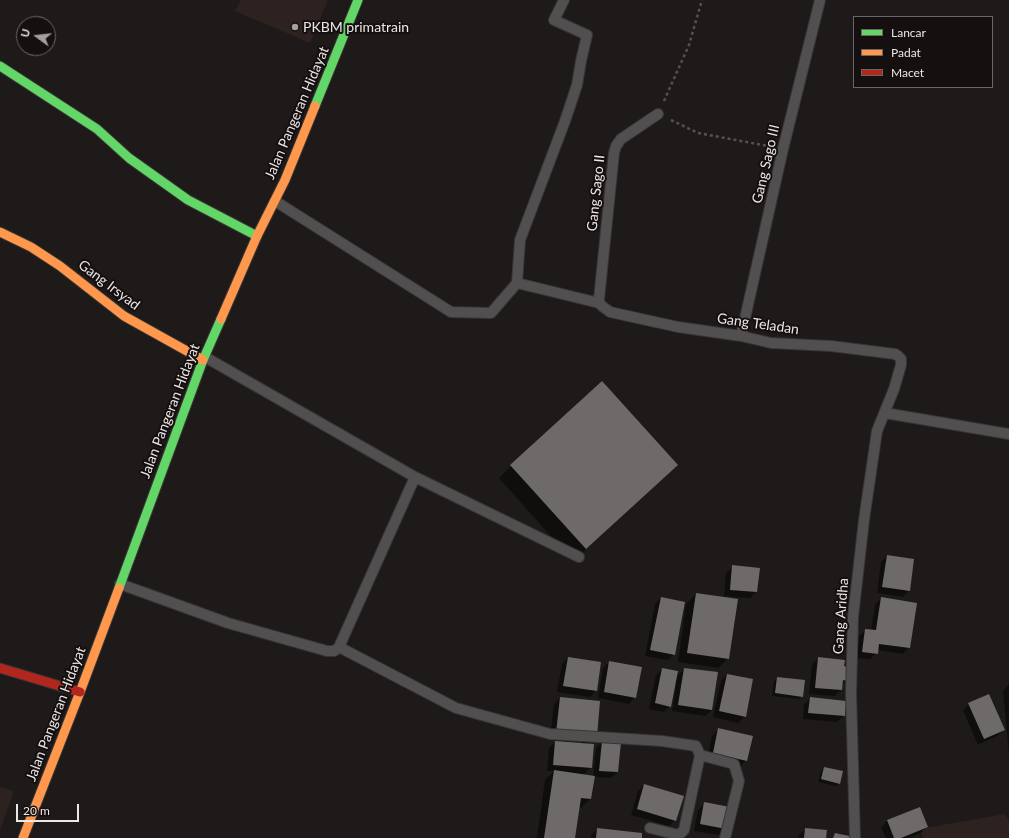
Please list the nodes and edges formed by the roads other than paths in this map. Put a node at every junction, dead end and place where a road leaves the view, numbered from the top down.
1 (358, 0) edge
2 (564, 0) edge
3 (820, 0) edge
4 (0, 66) edge
5 (658, 114) road end
6 (275, 201) junction
7 (0, 232) edge
8 (257, 236) junction
9 (517, 283) junction
10 (599, 301) junction
11 (741, 336) junction
12 (204, 359) junction
13 (890, 400) joint
14 (885, 413) junction
15 (1009, 434) edge
16 (415, 477) junction
17 (579, 557) dead end
18 (120, 584) junction
19 (339, 647) junction
20 (0, 668) edge
21 (80, 692) junction
22 (700, 755) junction
23 (650, 828) dead end
24 (23, 838) edge
25 (725, 838) edge
26 (855, 838) edge

1 - 6 main road, Jalan Pangeran Hidayat
2 - 9 lane
3 - 11 lane, Gang Sago III
4 - 8 main road
5 - 10 lane, Gang Sago II
6 - 8 main road, Jalan Pangeran Hidayat
6 - 9 lane
7 - 12 main road, Gang Irsyad
8 - 12 main road, Jalan Pangeran Hidayat
9 - 10 lane, Gang Teladan
10 - 11 lane, Gang Teladan
11 - 13 lane, Gang Teladan
12 - 16 lane
12 - 18 main road, Jalan Pangeran Hidayat
13 - 14 lane, Gang Aridha
14 - 15 lane
14 - 26 lane, Gang Aridha
16 - 17 lane
16 - 19 lane
18 - 19 lane
18 - 21 main road, Jalan Pangeran Hidayat
19 - 22 lane
20 - 21 main road
21 - 24 main road, Jalan Pangeran Hidayat
22 - 23 lane
22 - 25 lane

